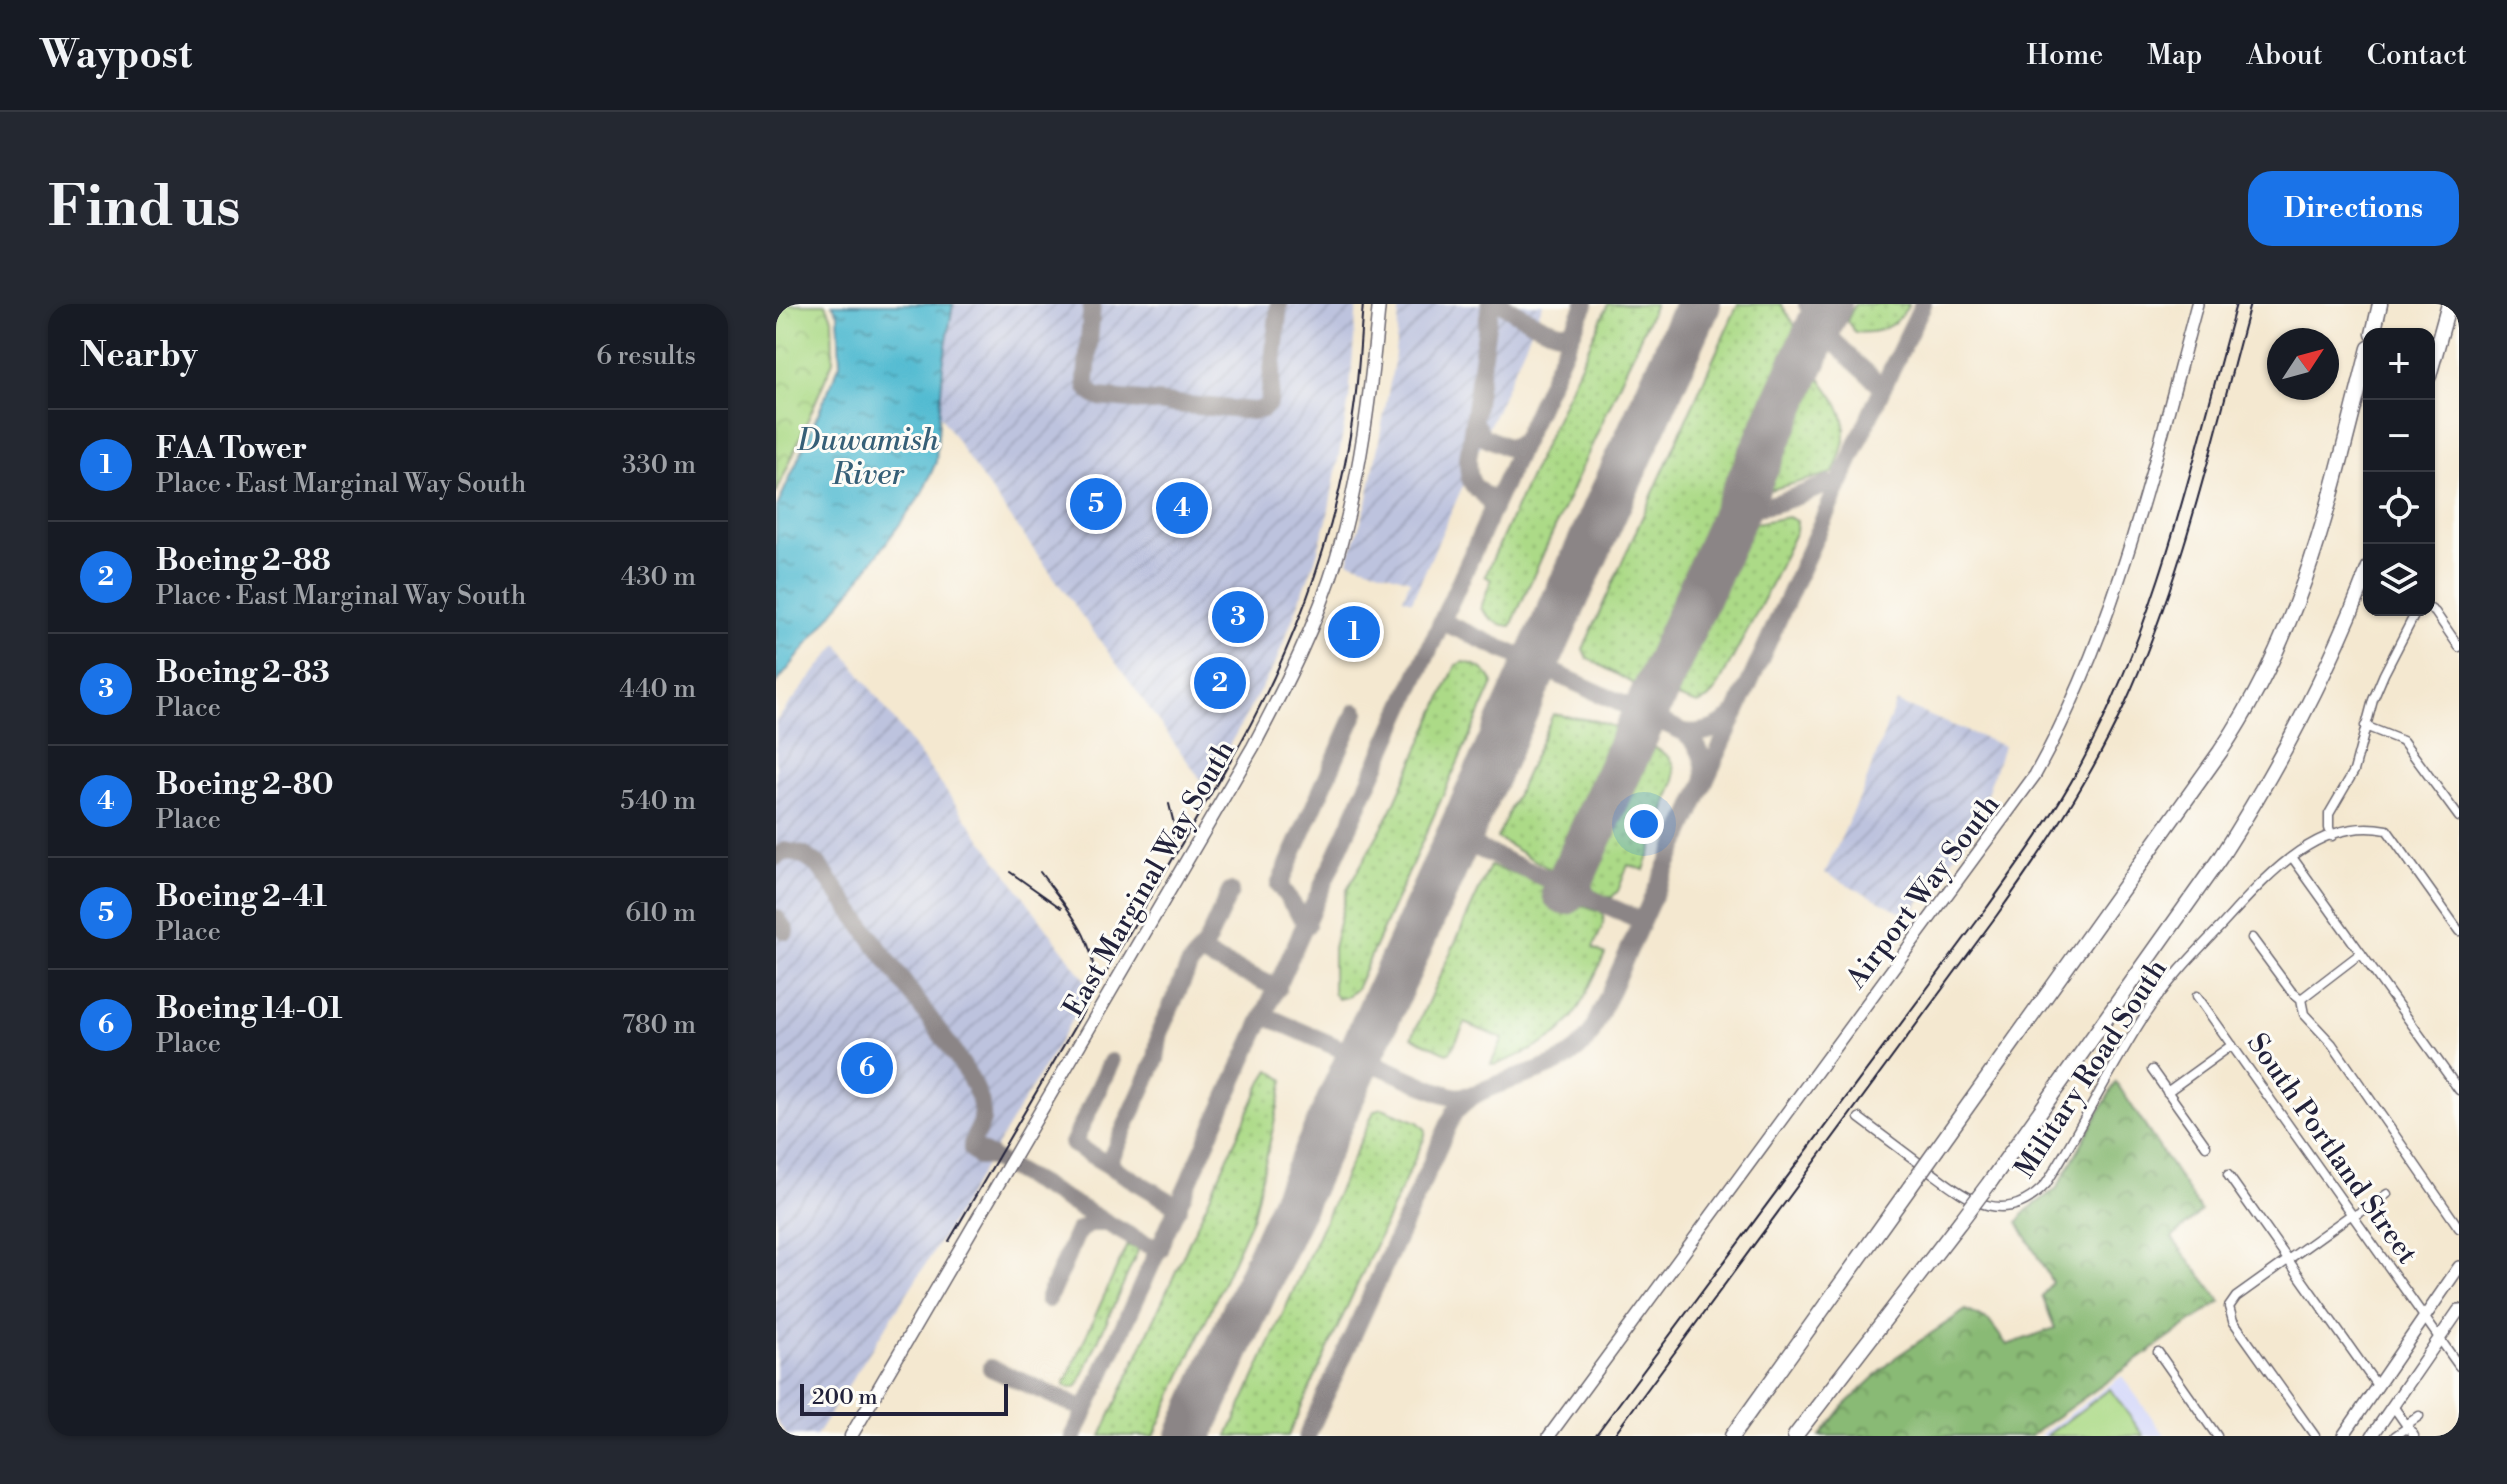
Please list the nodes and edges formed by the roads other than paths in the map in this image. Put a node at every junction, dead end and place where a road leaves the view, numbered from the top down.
1 (1379, 304) edge
2 (2197, 304) edge
3 (2380, 304) edge
4 (2449, 304) edge
5 (2374, 328) edge
6 (2435, 354) edge
7 (2363, 371) edge
8 (2363, 581) edge
9 (2435, 612) edge
10 (2414, 616) edge
11 (2459, 647) edge
12 (2365, 726) junction
13 (2459, 817) edge
14 (2332, 836) junction
15 (2292, 857) junction
16 (2459, 931) edge
17 (2252, 938) dead end
18 (2361, 953) junction
19 (2197, 996) dead end
20 (2301, 999) junction
21 (2232, 1045) junction
22 (2152, 1070) dead end
23 (2459, 1090) edge
24 (2167, 1092) junction
25 (1859, 1118) dead end
26 (2206, 1146) dead end
27 (2228, 1175) dead end
28 (2387, 1194) dead end
29 (2353, 1215) junction
30 (2459, 1228) edge
31 (2288, 1260) junction
32 (2459, 1267) edge
33 (2459, 1310) edge
34 (2426, 1317) junction
35 (2439, 1338) junction
36 (2158, 1352) dead end
37 (2459, 1366) edge
38 (2378, 1387) junction
39 (2393, 1406) junction
40 (2419, 1416) dead end
41 (2407, 1426) junction
42 (851, 1436) edge
43 (1549, 1436) edge
44 (1732, 1436) edge
45 (1795, 1436) edge
46 (2217, 1436) edge
47 (2315, 1436) edge
48 (2343, 1436) edge
49 (2372, 1436) edge
50 (2395, 1436) edge
51 (2414, 1436) edge

1 - 42 main road, East Marginal Way South
2 - 43 main road, Airport Way South
3 - 5 highway
4 - 6 highway
7 - 44 highway, bridge
8 - 45 highway, bridge
9 - 11 street
10 - 12 street
12 - 13 street
12 - 14 street
14 - 15 street, Military Road South
14 - 16 street, Military Road South
15 - 18 street
15 - 25 street, Military Road South
17 - 20 street
18 - 20 street
18 - 23 street
19 - 21 street, South Portland Street
20 - 30 street
21 - 24 street
21 - 29 street, South Portland Street
22 - 24 street
24 - 26 street
27 - 31 street
28 - 29 street
29 - 31 street
29 - 34 street, South Portland Street
31 - 38 street
31 - 47 street
32 - 34 main road
33 - 35 main road
34 - 35 street, South Portland Street
34 - 38 main road
35 - 37 street, South Portland Street
35 - 39 main road
36 - 46 street
38 - 48 main road
39 - 41 street
39 - 49 main road
40 - 41 street
41 - 50 street
41 - 51 street

